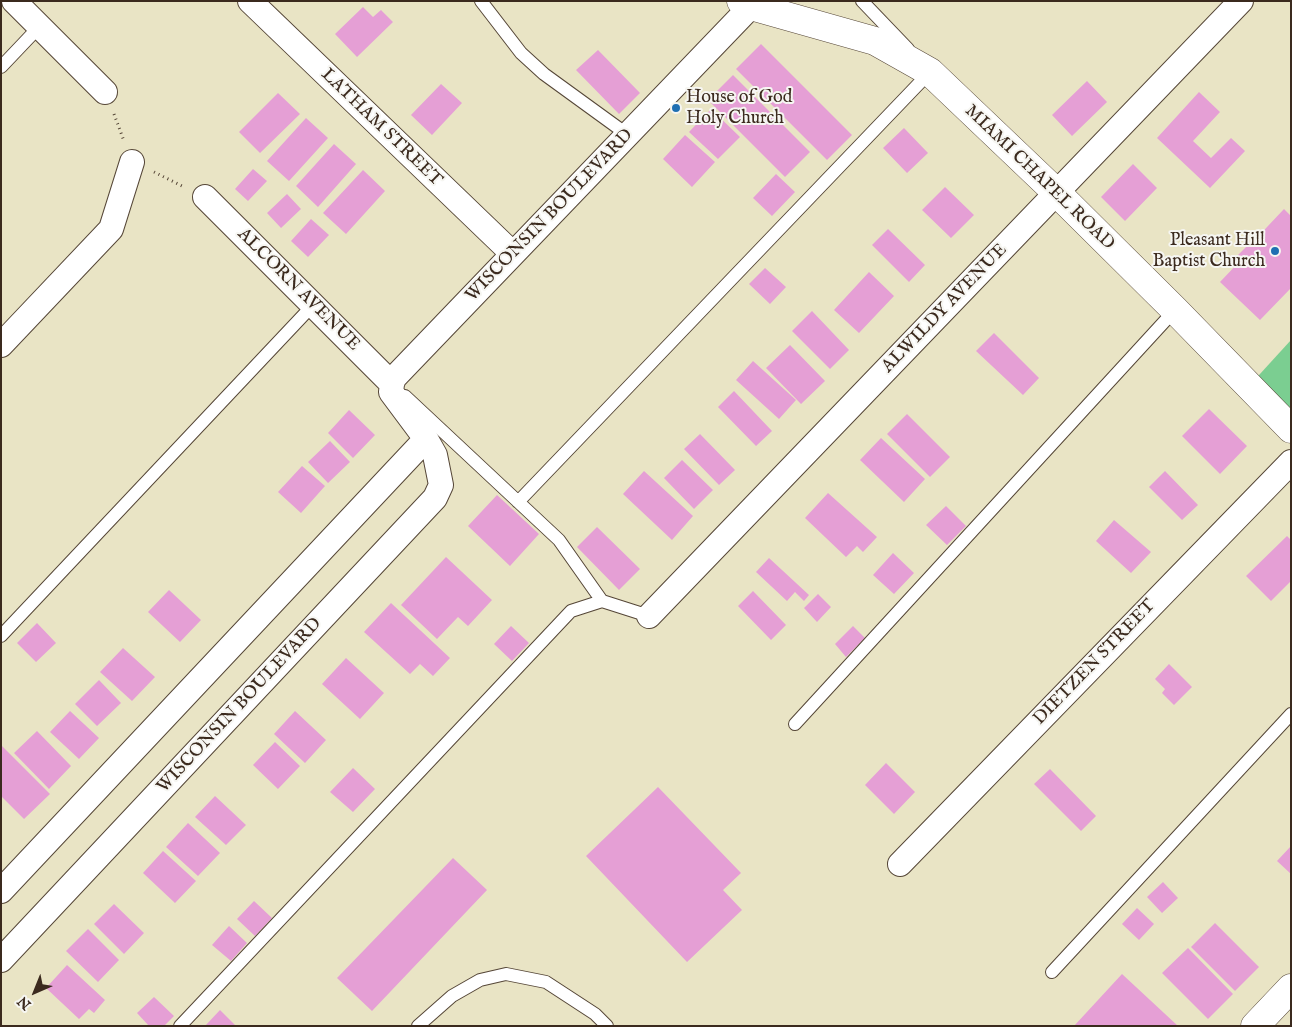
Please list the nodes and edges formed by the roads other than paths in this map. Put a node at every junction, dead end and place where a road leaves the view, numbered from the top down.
1 (14, 1) edge
2 (250, 1) edge
3 (481, 1) edge
4 (862, 1) edge
5 (1241, 1) edge
6 (749, 3) edge
7 (39, 26) junction
8 (1, 67) edge
9 (930, 72) junction
10 (105, 92) dead end
11 (628, 135) junction
12 (132, 162) dead end
13 (1057, 193) junction
14 (205, 197) dead end
15 (513, 254) junction
16 (313, 305) junction
17 (1175, 310) junction
18 (1, 345) edge
19 (392, 384) junction
20 (1291, 429) edge
21 (426, 438) junction
22 (1291, 462) edge
23 (518, 502) junction
24 (602, 601) junction
25 (649, 616) joint
26 (1, 636) edge
27 (1291, 714) edge
28 (795, 724) dead end
29 (900, 864) dead end
30 (1, 892) edge
31 (1, 960) edge
32 (1052, 972) dead end
33 (1291, 988) edge
34 (180, 1026) edge
35 (418, 1026) edge
36 (607, 1026) edge
37 (1255, 1026) edge

1 - 7 street
2 - 15 street, LATHAM STREET
3 - 11 lane
4 - 9 lane
5 - 13 street, ALWILDY AVENUE
6 - 9 street, MIAMI CHAPEL ROAD
6 - 11 street, WISCONSIN BOULEVARD
7 - 8 lane
7 - 10 street
9 - 13 street, MIAMI CHAPEL ROAD
9 - 23 lane
11 - 15 street, WISCONSIN BOULEVARD
12 - 18 street
13 - 17 street, MIAMI CHAPEL ROAD
13 - 25 street, ALWILDY AVENUE
14 - 16 street, ALCORN AVENUE
15 - 19 street, WISCONSIN BOULEVARD
16 - 19 street, ALCORN AVENUE
16 - 26 lane
17 - 20 street, MIAMI CHAPEL ROAD
17 - 28 lane
19 - 21 street, WISCONSIN BOULEVARD
19 - 23 lane
21 - 30 street
21 - 31 street, WISCONSIN BOULEVARD
22 - 29 street, DIETZEN STREET
23 - 24 lane
24 - 25 lane
24 - 34 lane
27 - 32 lane
33 - 37 street
35 - 36 lane

